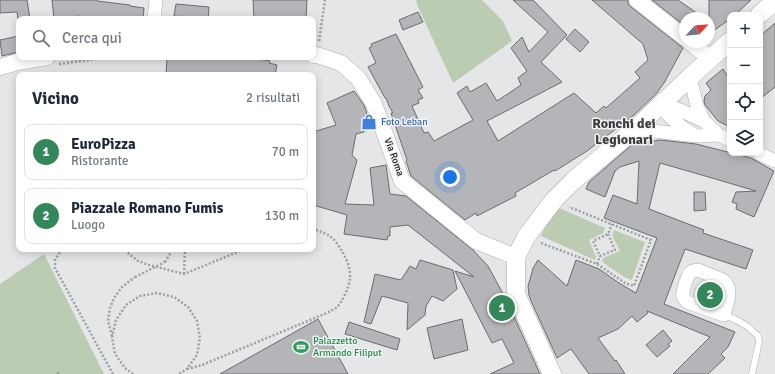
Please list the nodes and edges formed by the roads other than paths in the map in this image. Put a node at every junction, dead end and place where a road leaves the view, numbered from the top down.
1 (156, 0) edge
2 (637, 0) edge
3 (775, 1) edge
4 (762, 12) edge
5 (154, 16) edge
6 (679, 33) edge
7 (727, 44) edge
8 (698, 48) edge
9 (316, 55) edge
10 (711, 58) junction
11 (29, 60) edge
12 (0, 67) edge
13 (690, 77) junction
14 (660, 106) junction
15 (704, 121) junction
16 (635, 129) junction
17 (697, 136) junction
18 (725, 138) edge
19 (763, 155) edge
20 (775, 161) edge
21 (516, 257) junction
22 (724, 315) dead end
23 (552, 374) edge
24 (752, 374) edge

1 - 5 street
2 - 6 street
3 - 4 main road
7 - 10 main road
8 - 10 street
9 - 21 street, Via Roma
10 - 13 main road
11 - 12 street
13 - 14 main road
13 - 15 street
14 - 15 street
14 - 16 main road
14 - 17 street
15 - 18 street
16 - 17 street
16 - 21 main road
17 - 18 street
19 - 20 street
21 - 23 main road
22 - 24 lane

